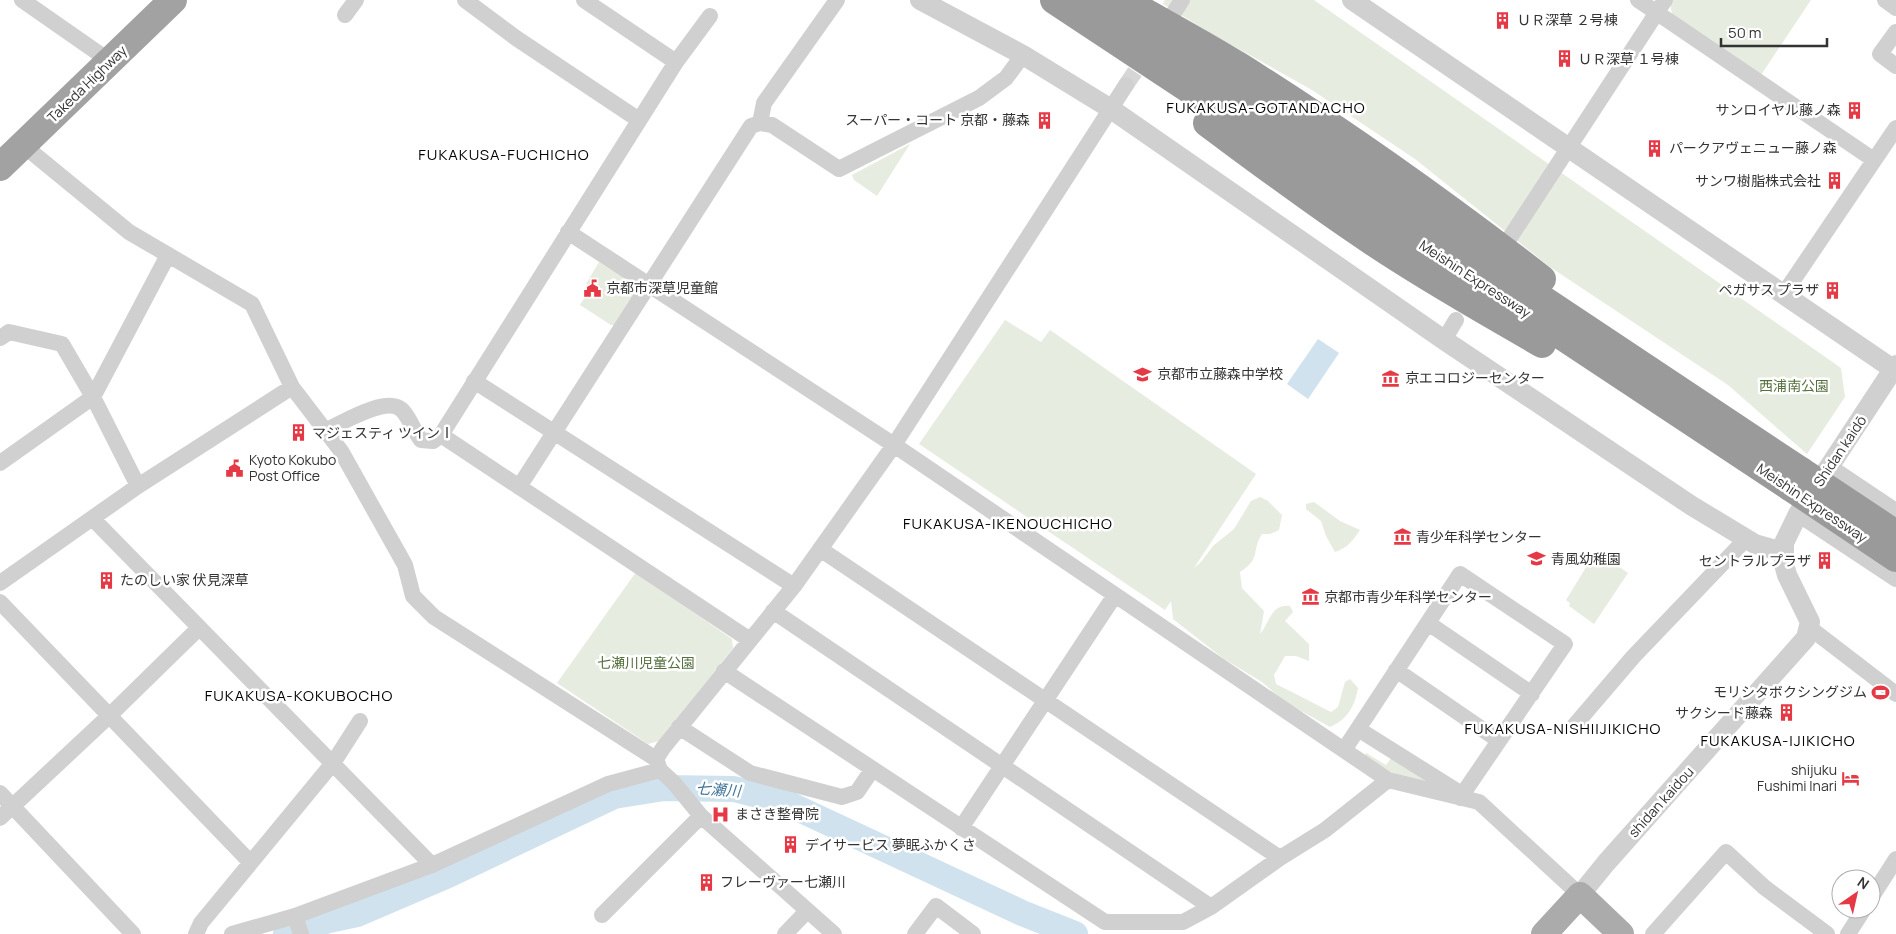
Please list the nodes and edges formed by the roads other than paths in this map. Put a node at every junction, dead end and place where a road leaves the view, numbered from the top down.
1 (22, 0) edge
2 (173, 0) edge
3 (356, 0) edge
4 (465, 0) edge
5 (584, 0) edge
6 (837, 0) edge
7 (920, 0) edge
8 (1044, 0) edge
9 (1054, 0) edge
10 (1093, 0) edge
11 (1124, 0) edge
12 (1182, 0) edge
13 (1352, 0) edge
14 (1638, 0) edge
15 (1885, 0) edge
16 (1661, 6) edge
17 (1896, 8) edge
18 (1173, 14) dead end
19 (345, 16) dead end
20 (710, 16) dead end
21 (1896, 32) edge
22 (1023, 55) junction
23 (111, 62) junction
24 (676, 62) junction
25 (1896, 66) edge
26 (1126, 85) tunnel mouth
27 (1111, 109) junction
28 (639, 120) junction
29 (760, 123) junction
30 (1896, 128) edge
31 (23, 145) junction
32 (1568, 148) junction
33 (1874, 160) junction
34 (0, 167) edge
35 (568, 232) junction
36 (1509, 239) dead end
37 (168, 255) junction
38 (649, 285) junction
39 (1783, 295) junction
40 (1456, 320) dead end
41 (0, 338) edge
42 (1444, 340) junction
43 (1895, 367) edge
44 (474, 381) junction
45 (292, 387) junction
46 (93, 397) junction
47 (1726, 421) junction
48 (325, 431) junction
49 (554, 432) junction
50 (441, 435) junction
51 (894, 445) junction
52 (1742, 456) junction
53 (0, 463) edge
54 (1830, 467) junction
55 (1795, 479) junction
56 (138, 486) junction
57 (519, 487) junction
58 (1896, 511) edge
59 (1798, 514) junction
60 (93, 519) junction
61 (1896, 534) edge
62 (1746, 539) junction
63 (820, 549) junction
64 (1784, 552) junction
65 (1896, 558) edge
66 (1896, 580) edge
67 (0, 583) edge
68 (794, 586) junction
69 (1115, 595) junction
70 (0, 602) edge
71 (773, 611) junction
72 (1428, 623) junction
73 (199, 628) junction
74 (1810, 628) junction
75 (750, 640) junction
76 (1396, 670) junction
77 (724, 671) junction
78 (1532, 694) junction
79 (1896, 694) edge
80 (1045, 700) junction
81 (109, 716) junction
82 (360, 721) dead end
83 (1574, 726) dead end
84 (679, 727) junction
85 (1358, 729) junction
86 (1498, 740) junction
87 (1344, 750) junction
88 (333, 763) junction
89 (658, 765) junction
90 (1002, 766) junction
91 (872, 770) junction
92 (1388, 780) junction
93 (0, 793) edge
94 (1461, 796) junction
95 (13, 806) junction
96 (701, 816) junction
97 (0, 818) edge
98 (961, 828) junction
99 (1280, 858) junction
100 (1896, 859) edge
101 (250, 862) junction
102 (432, 865) junction
103 (1881, 882) edge
104 (1580, 895) junction
105 (1211, 907) junction
106 (807, 911) junction
107 (602, 915) dead end
108 (1858, 919) edge
109 (298, 925) edge
110 (133, 934) edge
111 (196, 934) edge
112 (232, 934) edge
113 (785, 934) edge
114 (834, 934) edge
115 (915, 934) edge
116 (973, 934) edge
117 (1544, 934) edge
118 (1621, 934) edge
119 (1652, 934) edge
120 (1827, 934) edge
121 (1848, 934) edge

1 - 23 street
2 - 23 highway, Takeda Highway
3 - 19 street
4 - 28 street
5 - 24 street
6 - 29 street
7 - 22 street
8 - 52 highway
9 - 52 highway, Meishin Expressway
10 - 47 highway, Meishin Expressway
11 - 47 highway
12 - 18 street
13 - 32 street
14 - 16 street
15 - 17 street
16 - 32 street
16 - 33 street
20 - 24 street
21 - 25 street
22 - 27 street
22 - 29 street
23 - 31 highway, Takeda Highway
24 - 28 street
26 - 27 street
27 - 42 street
27 - 51 street
28 - 35 street
29 - 38 street
30 - 33 street
31 - 34 highway, Takeda Highway
31 - 37 street
32 - 36 street
32 - 39 street
33 - 39 street
35 - 38 street
35 - 44 street
37 - 45 street
37 - 46 street
38 - 49 street
38 - 51 street
39 - 43 street
40 - 42 street
41 - 46 street
42 - 62 street
43 - 54 street, Shidan kaidō
44 - 49 street
44 - 50 street
45 - 48 street
45 - 56 street
46 - 53 street
46 - 56 street
47 - 55 highway, Meishin Expressway
48 - 50 street
48 - 89 street
49 - 57 street
49 - 68 street
50 - 57 street
51 - 63 street
51 - 69 street
52 - 55 highway, Meishin Expressway
54 - 58 street
54 - 59 street, Shidan kaidō
55 - 61 highway, Meishin Expressway, bridge
55 - 65 highway, Meishin Expressway, bridge
56 - 60 street
57 - 75 street
59 - 64 street, Shidan kaidō
59 - 66 street
60 - 67 street
60 - 73 street
62 - 64 street
62 - 83 street
63 - 68 street
63 - 80 street
64 - 74 street
68 - 71 street
69 - 80 street
69 - 87 street
70 - 81 street
71 - 75 street
71 - 90 street
72 - 76 street
72 - 78 street
72 - 78 street
73 - 81 street
73 - 88 street
74 - 79 street
74 - 104 street, shidan kaidou
75 - 77 street
76 - 85 street
76 - 86 street
77 - 84 street
77 - 91 street
78 - 86 street
80 - 90 street
80 - 99 street
81 - 95 street
81 - 101 street
82 - 88 street
84 - 89 street
84 - 91 street
85 - 87 street
85 - 94 street
86 - 94 street
87 - 92 street
88 - 101 street
88 - 102 street
89 - 96 street
89 - 102 street
90 - 98 street
90 - 105 street
91 - 98 street
92 - 94 street
92 - 99 street
93 - 95 street
94 - 104 street
95 - 97 street
95 - 110 street
96 - 106 street
96 - 107 street
98 - 105 street
99 - 105 street
100 - 103 street
101 - 111 street
102 - 109 street
104 - 117 main road, shidan kaidou
104 - 118 main road
106 - 113 street
106 - 114 street
108 - 121 street
109 - 112 street
115 - 116 street
119 - 120 street

